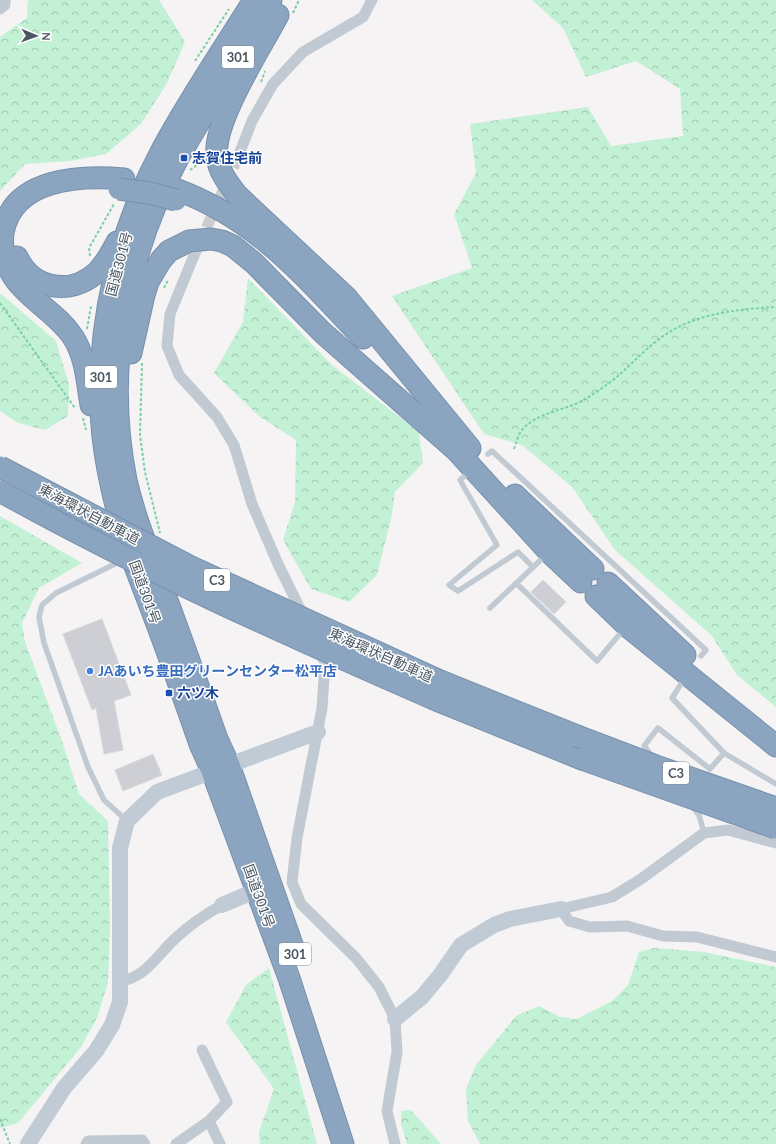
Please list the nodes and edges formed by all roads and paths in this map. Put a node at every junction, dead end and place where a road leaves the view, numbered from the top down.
1 (5, 0) edge
2 (254, 0) edge
3 (271, 0) edge
4 (300, 0) edge
5 (372, 0) edge
6 (0, 9) edge
7 (288, 10) edge
8 (268, 65) dead end
9 (260, 84) dead end
10 (187, 107) junction
11 (238, 157) tunnel mouth
12 (122, 184) junction
13 (193, 258) tunnel mouth
14 (168, 276) dead end
15 (160, 293) dead end
16 (92, 302) dead end
17 (0, 303) edge
18 (776, 307) edge
19 (86, 332) dead end
20 (142, 359) dead end
21 (84, 420) dead end
22 (460, 446) junction
23 (514, 449) dead end
24 (488, 454) dead end
25 (0, 467) edge
26 (467, 474) dead end
27 (0, 491) edge
28 (122, 527) junction
29 (162, 540) dead end
30 (555, 545) junction
31 (132, 556) junction
32 (533, 567) junction
33 (587, 576) dead end
34 (516, 583) junction
35 (165, 596) junction
36 (490, 608) dead end
37 (627, 626) junction
38 (700, 656) dead end
39 (681, 684) dead end
40 (437, 690) junction
41 (776, 730) edge
42 (318, 732) junction
43 (776, 746) edge
44 (724, 753) junction
45 (221, 768) junction
46 (669, 777) dead end
47 (674, 783) dead end
48 (776, 784) edge
49 (776, 806) edge
50 (127, 821) junction
51 (776, 828) edge
52 (704, 833) junction
53 (776, 843) edge
54 (257, 890) junction
55 (222, 905) joint
56 (561, 909) junction
57 (776, 957) edge
58 (121, 981) junction
59 (395, 1019) junction
60 (202, 1050) dead end
61 (0, 1119) edge
62 (209, 1121) junction
63 (10, 1144) edge
64 (28, 1144) edge
65 (86, 1144) edge
66 (145, 1144) edge
67 (176, 1144) edge
68 (220, 1144) edge
69 (343, 1144) edge
70 (356, 1144) edge
71 (395, 1144) edge

1 - 6 street
2 - 10 highway, 国道301号 / 301
3 - 35 highway, 国道301号 / 301
4 - 7 path
5 - 11 street
7 - 22 highway
8 - 9 path
10 - 12 highway
10 - 28 highway, 国道301号 / 301
12 - 22 highway, bridge
12 - 28 highway
13 - 42 street
14 - 15 path
16 - 19 path
17 - 21 path
18 - 23 path
20 - 29 path
22 - 30 highway
22 - 35 highway
24 - 38 lane
25 - 40 highway, 東海環状自動車道 / C3, bridge
26 - 32 lane
27 - 40 highway, 東海環状自動車道 / C3, bridge
28 - 31 highway, 国道301号 / 301
30 - 32 lane
30 - 33 highway
31 - 45 highway, 国道301号 / 301
31 - 50 lane
32 - 34 lane
34 - 36 lane
34 - 37 lane
35 - 45 highway, 国道301号 / 301
37 - 41 highway
37 - 43 highway
39 - 44 lane
40 - 49 highway, 東海環状自動車道 / C3, bridge
40 - 51 highway, 東海環状自動車道 / C3, bridge
42 - 45 street
42 - 59 street
44 - 46 lane
44 - 48 lane
45 - 50 street
45 - 54 highway, 国道301号 / 301
45 - 70 highway, 国道301号 / 301
47 - 52 lane
50 - 58 street
52 - 53 street
52 - 56 street
54 - 55 street
54 - 69 highway, 国道301号 / 301
55 - 58 street
56 - 57 street
56 - 59 street
58 - 64 street
59 - 71 street
60 - 62 street
61 - 63 path
62 - 67 street
62 - 68 street
65 - 66 street

